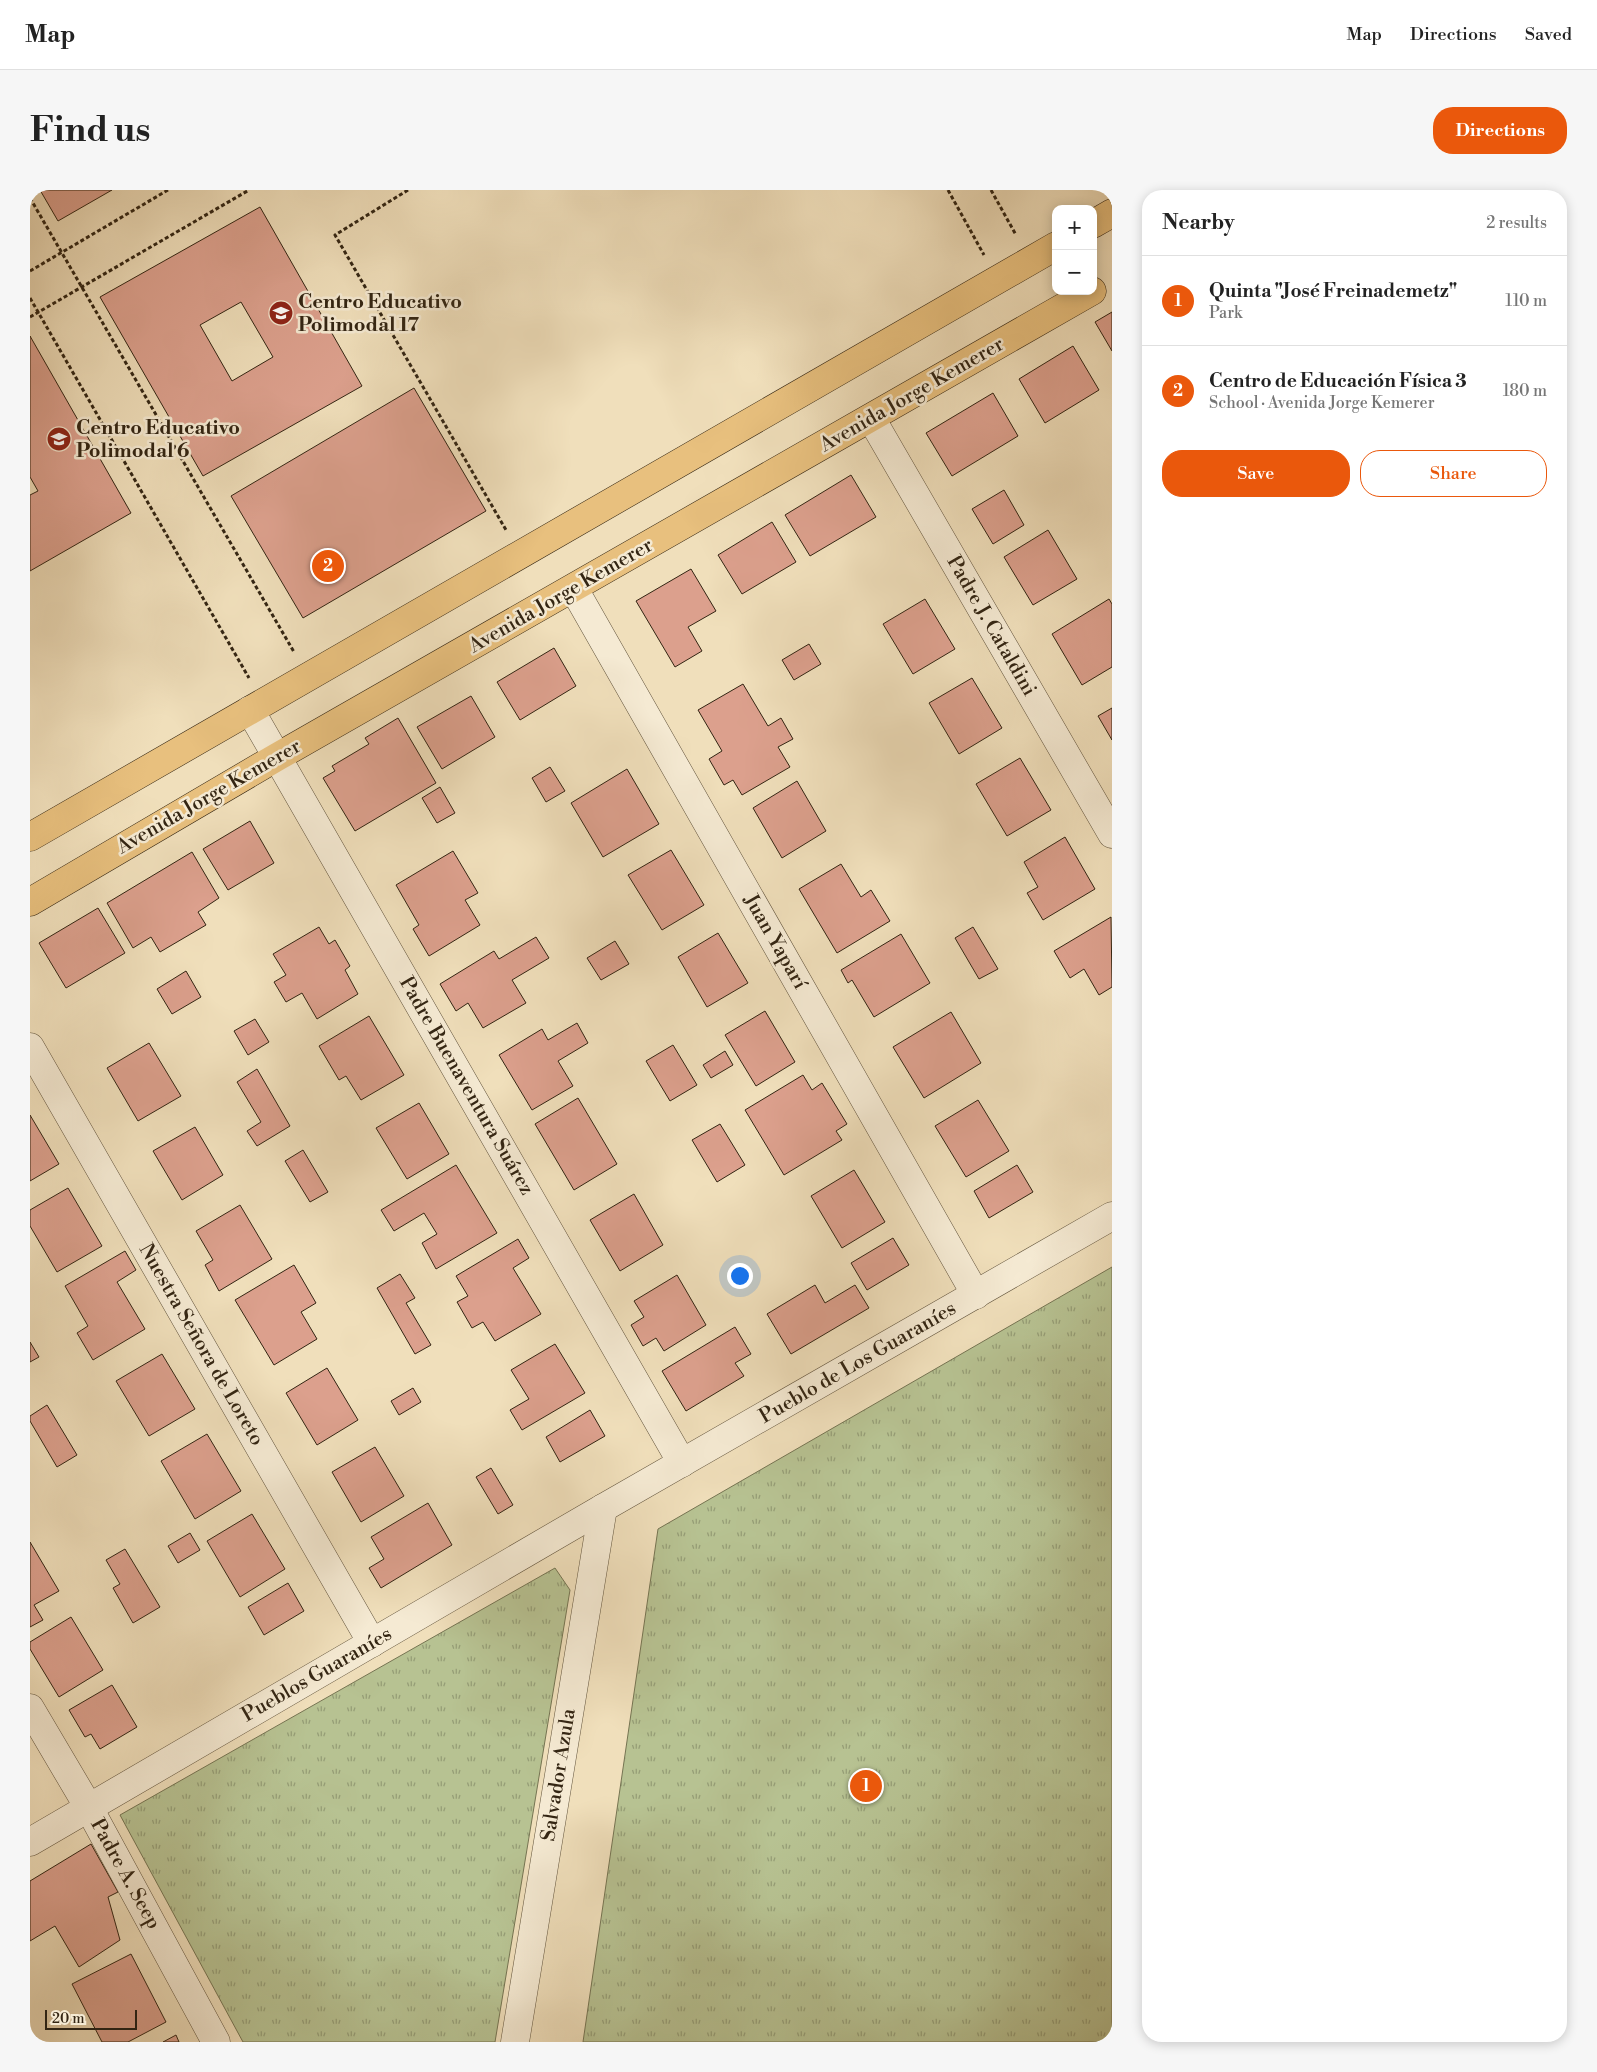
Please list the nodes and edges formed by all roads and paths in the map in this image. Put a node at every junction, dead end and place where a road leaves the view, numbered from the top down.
1 (168, 190) edge
2 (248, 190) edge
3 (408, 190) edge
4 (948, 190) edge
5 (991, 190) edge
6 (30, 198) edge
7 (1112, 214) edge
8 (1097, 222) edge
9 (1052, 248) edge
10 (62, 252) junction
11 (1030, 260) junction
12 (30, 271) edge
13 (998, 279) junction
14 (1112, 280) edge
15 (82, 286) junction
16 (1097, 289) edge
17 (1086, 295) edge
18 (30, 298) edge
19 (38, 312) junction
20 (30, 317) edge
21 (871, 418) junction
22 (520, 554) junction
23 (574, 589) junction
24 (308, 676) junction
25 (257, 706) junction
26 (277, 757) junction
27 (1112, 834) edge
28 (30, 837) edge
29 (30, 902) edge
30 (30, 1047) edge
31 (1112, 1216) edge
32 (976, 1295) junction
33 (682, 1463) junction
34 (603, 1508) junction
35 (372, 1643) junction
36 (30, 1708) edge
37 (89, 1808) junction
38 (30, 1842) edge
39 (216, 2042) edge
40 (515, 2042) edge

1 - 10 path
2 - 15 path
3 - 22 path
4 - 13 path
5 - 11 path
6 - 10 path
7 - 8 main road
9 - 11 main road
10 - 12 path
10 - 15 path
11 - 13 main road
13 - 22 main road
14 - 16 main road, Avenida Jorge Kemerer
15 - 19 path
15 - 24 path
17 - 21 main road, Avenida Jorge Kemerer
18 - 19 path
19 - 20 path
19 - 25 path
21 - 23 main road, Avenida Jorge Kemerer
21 - 27 street, Padre J. Cataldini
22 - 24 main road
23 - 26 main road, Avenida Jorge Kemerer
23 - 32 street, Juan Yaparí
24 - 25 main road
25 - 26 street, Padre Buenaventura Suárez
25 - 28 main road
26 - 29 main road, Avenida Jorge Kemerer
26 - 33 street, Padre Buenaventura Suárez
30 - 35 street, Nuestra Señora de Loreto
31 - 32 street, Pueblo de Los Guaraníes
32 - 33 street, Pueblo de Los Guaraníes
33 - 34 street, Pueblo de Los Guaraníes
34 - 35 street, Pueblos Guaraníes
34 - 40 street, Salvador Azula
35 - 37 street, Pueblos Guaraníes
36 - 37 street, Padre A. Seep
37 - 38 street, Pueblos Guaraníes
37 - 39 street, Padre A. Seep

